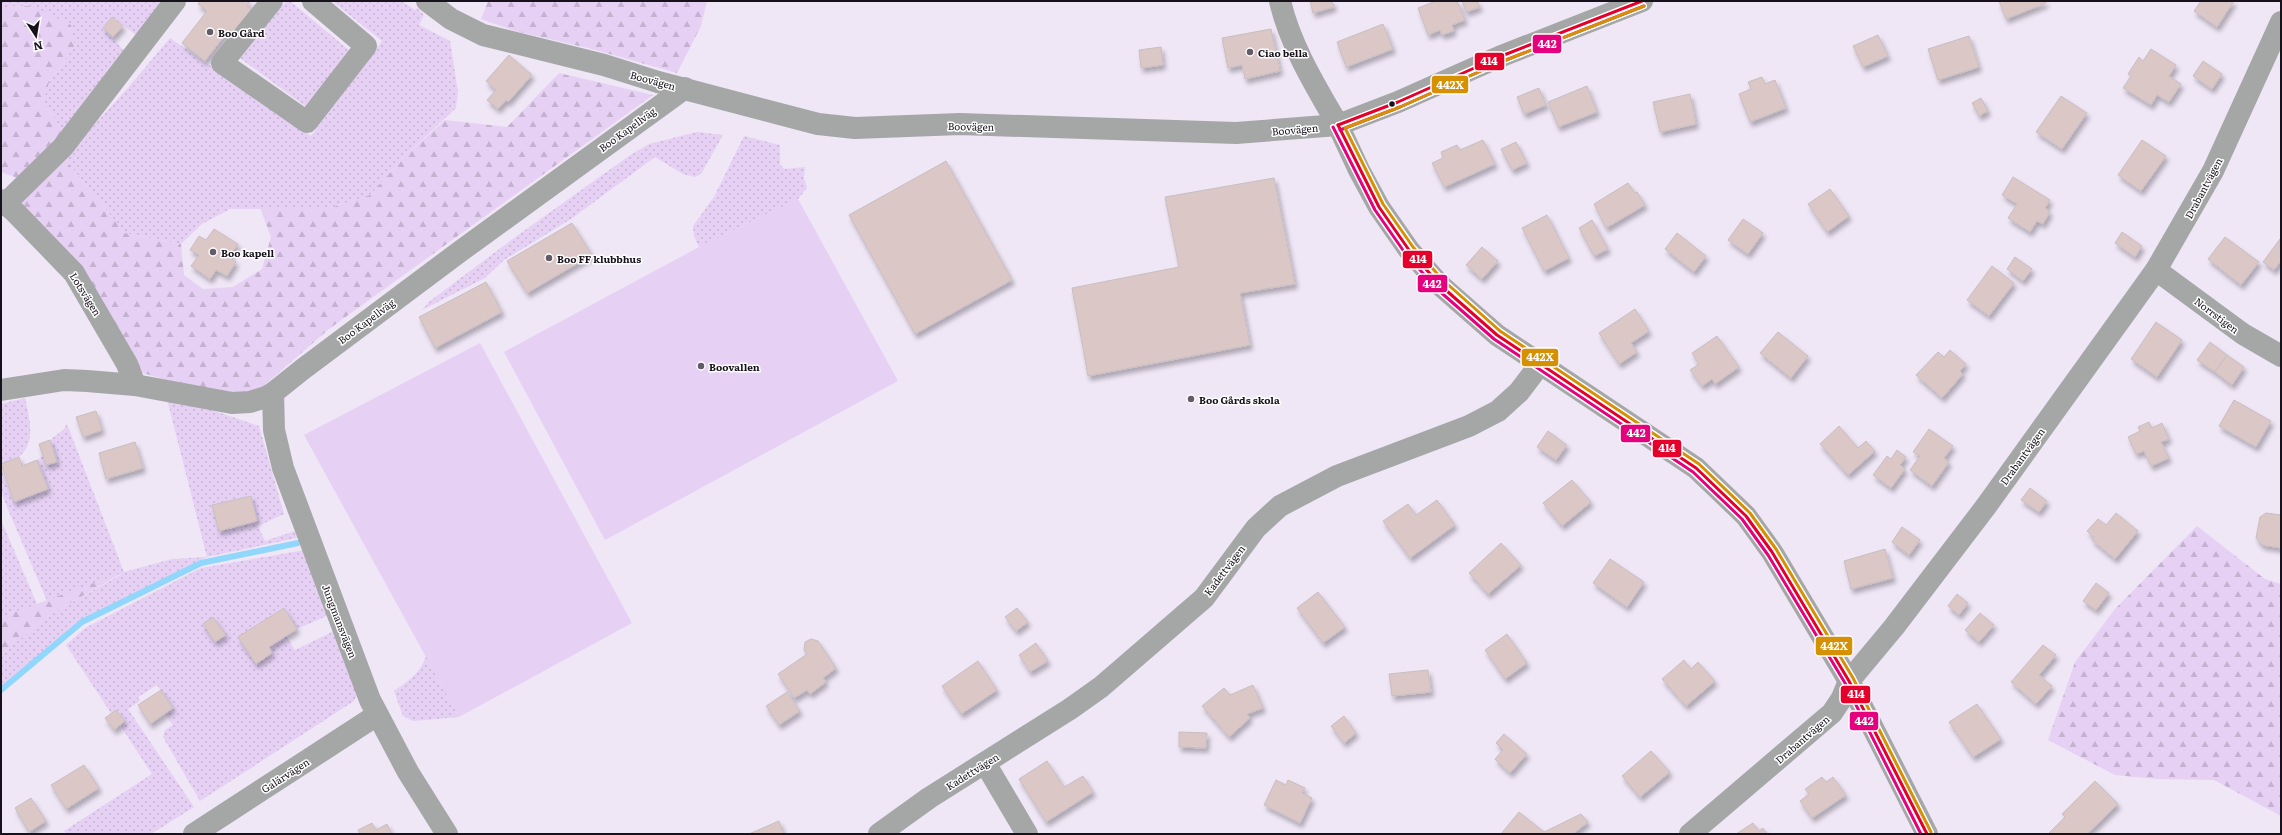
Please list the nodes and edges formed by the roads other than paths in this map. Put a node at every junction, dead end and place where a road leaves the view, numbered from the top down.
1 (175, 1) edge
2 (272, 1) edge
3 (313, 1) edge
4 (428, 1) edge
5 (1280, 1) edge
6 (1642, 1) edge
7 (2281, 22) edge
8 (685, 88) junction
9 (1338, 125) junction
10 (3, 202) edge
11 (2156, 270) junction
12 (2281, 356) edge
13 (1541, 363) junction
14 (135, 385) junction
15 (1, 390) edge
16 (273, 393) junction
17 (1849, 681) junction
18 (377, 715) junction
19 (985, 763) junction
20 (194, 834) edge
21 (446, 834) edge
22 (879, 834) edge
23 (1027, 834) edge
24 (1690, 834) edge
25 (1927, 834) edge

1 - 10 street
2 - 3 street
4 - 8 street, Boovägen
5 - 9 street
6 - 9 street, Boovägen
7 - 11 street, Drabantvägen
8 - 9 street, Boovägen
8 - 16 street, Boo Kapellväg
9 - 13 street
10 - 14 street, Lotsvägen
11 - 12 street, Norrstigen
11 - 17 street, Drabantvägen
13 - 17 street
13 - 19 street, Kadettvägen
14 - 15 street, Boo Kapellväg
14 - 16 street, Boo Kapellväg
16 - 18 street, Jungmansvägen
17 - 24 street, Drabantvägen
17 - 25 street
18 - 20 street, Galärvägen
18 - 21 street, Jungmansvägen
19 - 22 street, Kadettvägen
19 - 23 street

